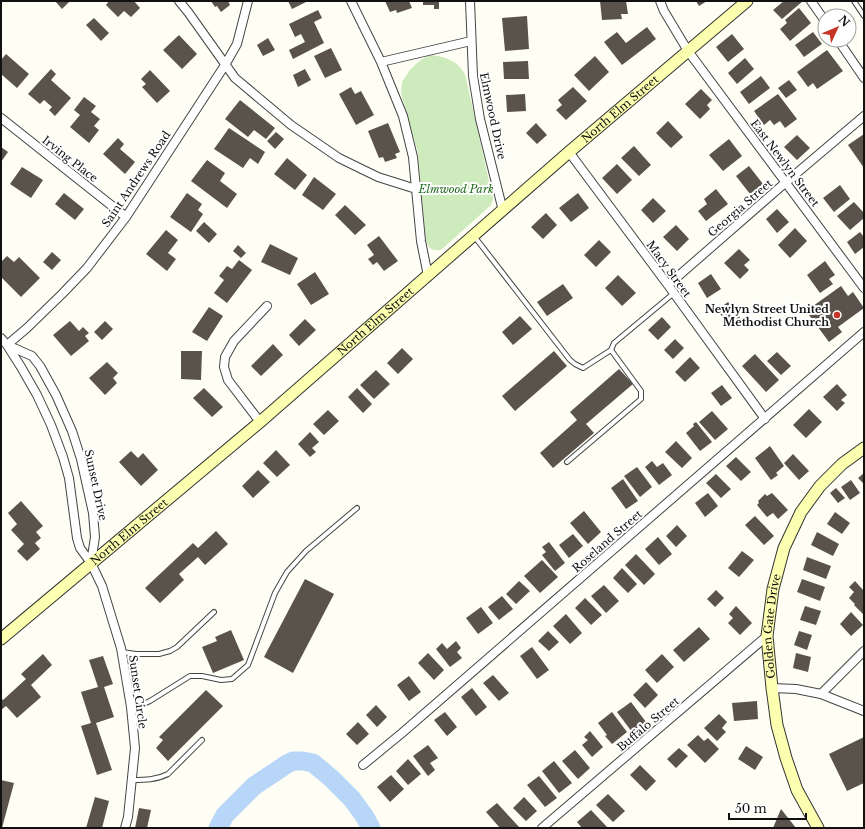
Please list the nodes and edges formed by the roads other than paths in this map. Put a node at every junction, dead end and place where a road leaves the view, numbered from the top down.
1 (179, 1) edge
2 (248, 1) edge
3 (351, 1) edge
4 (470, 1) edge
5 (660, 1) edge
6 (747, 1) edge
7 (811, 1) edge
8 (854, 1) edge
9 (817, 10) edge
10 (864, 16) edge
11 (471, 41) junction
12 (845, 48) edge
13 (688, 52) junction
14 (381, 62) junction
15 (225, 65) junction
16 (861, 68) edge
17 (864, 78) edge
18 (864, 116) edge
19 (1, 118) edge
20 (569, 152) junction
21 (785, 183) junction
22 (416, 190) junction
23 (503, 211) junction
24 (126, 217) junction
25 (474, 236) junction
26 (428, 276) junction
27 (668, 285) junction
28 (864, 288) edge
29 (674, 293) junction
30 (266, 306) dead end
31 (864, 332) edge
32 (1, 338) edge
33 (7, 345) junction
34 (611, 350) junction
35 (765, 419) junction
36 (260, 422) junction
37 (864, 448) edge
38 (567, 462) dead end
39 (357, 508) dead end
40 (91, 563) junction
41 (214, 612) dead end
42 (768, 636) junction
43 (1, 639) edge
44 (864, 651) edge
45 (122, 652) junction
46 (772, 688) junction
47 (821, 694) junction
48 (131, 710) junction
49 (864, 711) edge
50 (202, 740) dead end
51 (363, 765) dead end
52 (132, 780) junction
53 (125, 828) edge
54 (542, 828) edge
55 (818, 828) edge

1 - 15 street
2 - 15 street, Saint Andrews Road
3 - 14 street
4 - 11 street, Elmwood Drive
5 - 13 street, East Newlyn Street
6 - 13 main road, North Elm Street
7 - 9 street
8 - 10 lane
11 - 14 street
11 - 23 street, Elmwood Drive
12 - 16 street
13 - 20 main road, North Elm Street
13 - 21 street, East Newlyn Street
14 - 22 street
15 - 22 street
15 - 24 street, Saint Andrews Road
16 - 17 street
18 - 21 street, Georgia Street
19 - 24 street, Irving Place
20 - 23 main road, North Elm Street
20 - 27 street, Macy Street
21 - 27 street, Georgia Street
21 - 28 street, East Newlyn Street
22 - 26 street
23 - 25 main road, North Elm Street
24 - 33 street, Saint Andrews Road
25 - 26 main road, North Elm Street
25 - 34 lane
26 - 36 main road, North Elm Street
27 - 29 street, Macy Street
29 - 34 lane
29 - 35 street, Macy Street
30 - 36 street
31 - 35 street, Roseland Street
32 - 33 street, Sunset Drive
33 - 40 street, Sunset Drive
33 - 40 street, Sunset Drive
34 - 38 lane
35 - 51 street, Roseland Street
36 - 40 main road, North Elm Street
37 - 42 main road, Golden Gate Drive
39 - 48 lane
40 - 43 main road, North Elm Street
40 - 45 street, Sunset Circle
41 - 45 lane
42 - 46 main road, Golden Gate Drive
42 - 54 street, Buffalo Street
44 - 47 street
45 - 48 street, Sunset Circle
46 - 47 street
46 - 55 main road, Golden Gate Drive
47 - 49 street
48 - 52 street, Sunset Circle
50 - 52 lane
52 - 53 street, Sunset Circle

